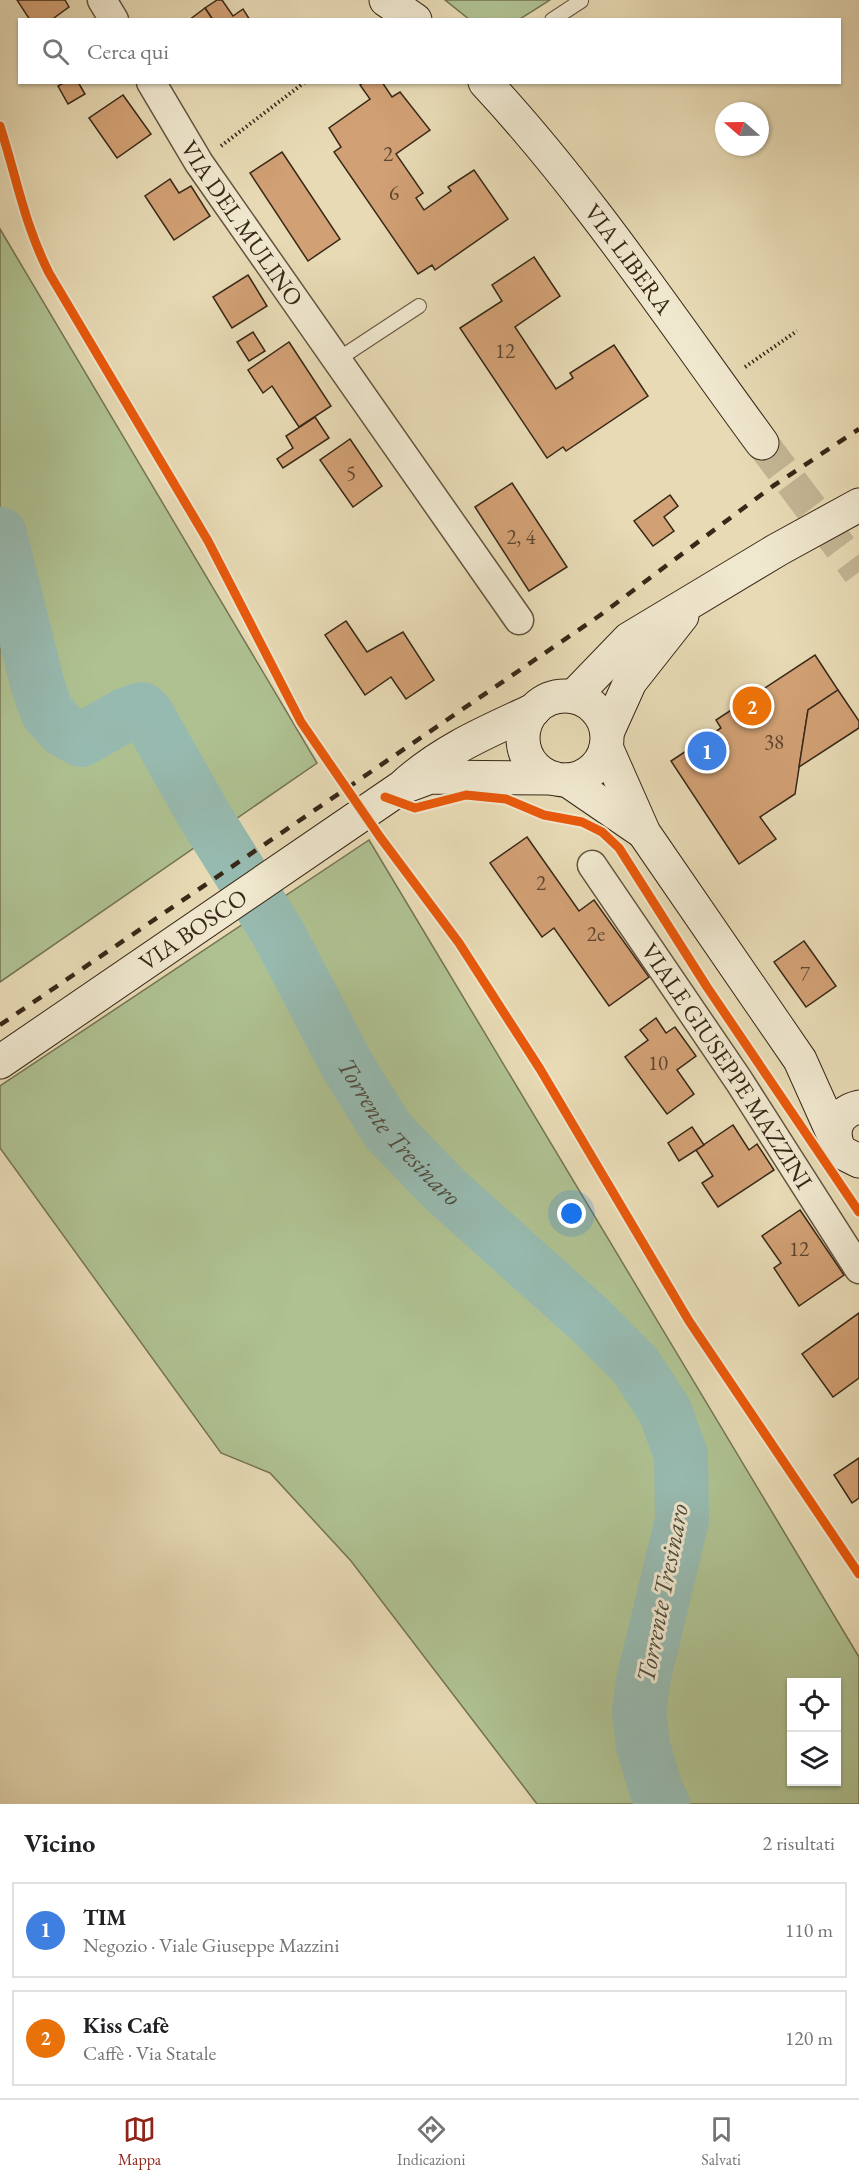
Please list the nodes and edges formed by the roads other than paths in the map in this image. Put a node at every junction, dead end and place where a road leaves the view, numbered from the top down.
1 (102, 0) edge
2 (386, 0) edge
3 (580, 2) dead end
4 (113, 18) edge
5 (412, 18) edge
6 (555, 18) edge
7 (152, 84) edge
8 (487, 84) edge
9 (419, 306) dead end
10 (338, 360) junction
11 (762, 443) tunnel mouth
12 (859, 505) edge
13 (702, 596) junction
14 (519, 620) dead end
15 (574, 696) junction
16 (534, 710) junction
17 (607, 740) junction
18 (560, 779) junction
19 (394, 792) junction
20 (644, 833) junction
21 (592, 865) dead end
22 (800, 1060) junction
23 (0, 1062) edge
24 (854, 1108) edge
25 (852, 1157) edge
26 (859, 1269) edge

1 - 4 street
2 - 5 main road
3 - 6 lane
7 - 10 street, VIA DEL MULINO
8 - 11 main road, VIA LIBERA
9 - 10 lane
10 - 14 street, VIA DEL MULINO
12 - 13 main road
13 - 15 main road
13 - 17 main road
15 - 16 main road
15 - 17 main road
16 - 18 main road
16 - 19 main road
17 - 18 main road
17 - 20 main road
18 - 19 main road
18 - 20 main road
19 - 23 main road, VIA BOSCO
20 - 22 main road
21 - 26 street, VIALE GIUSEPPE MAZZINI
22 - 24 main road
22 - 25 main road
24 - 25 main road

